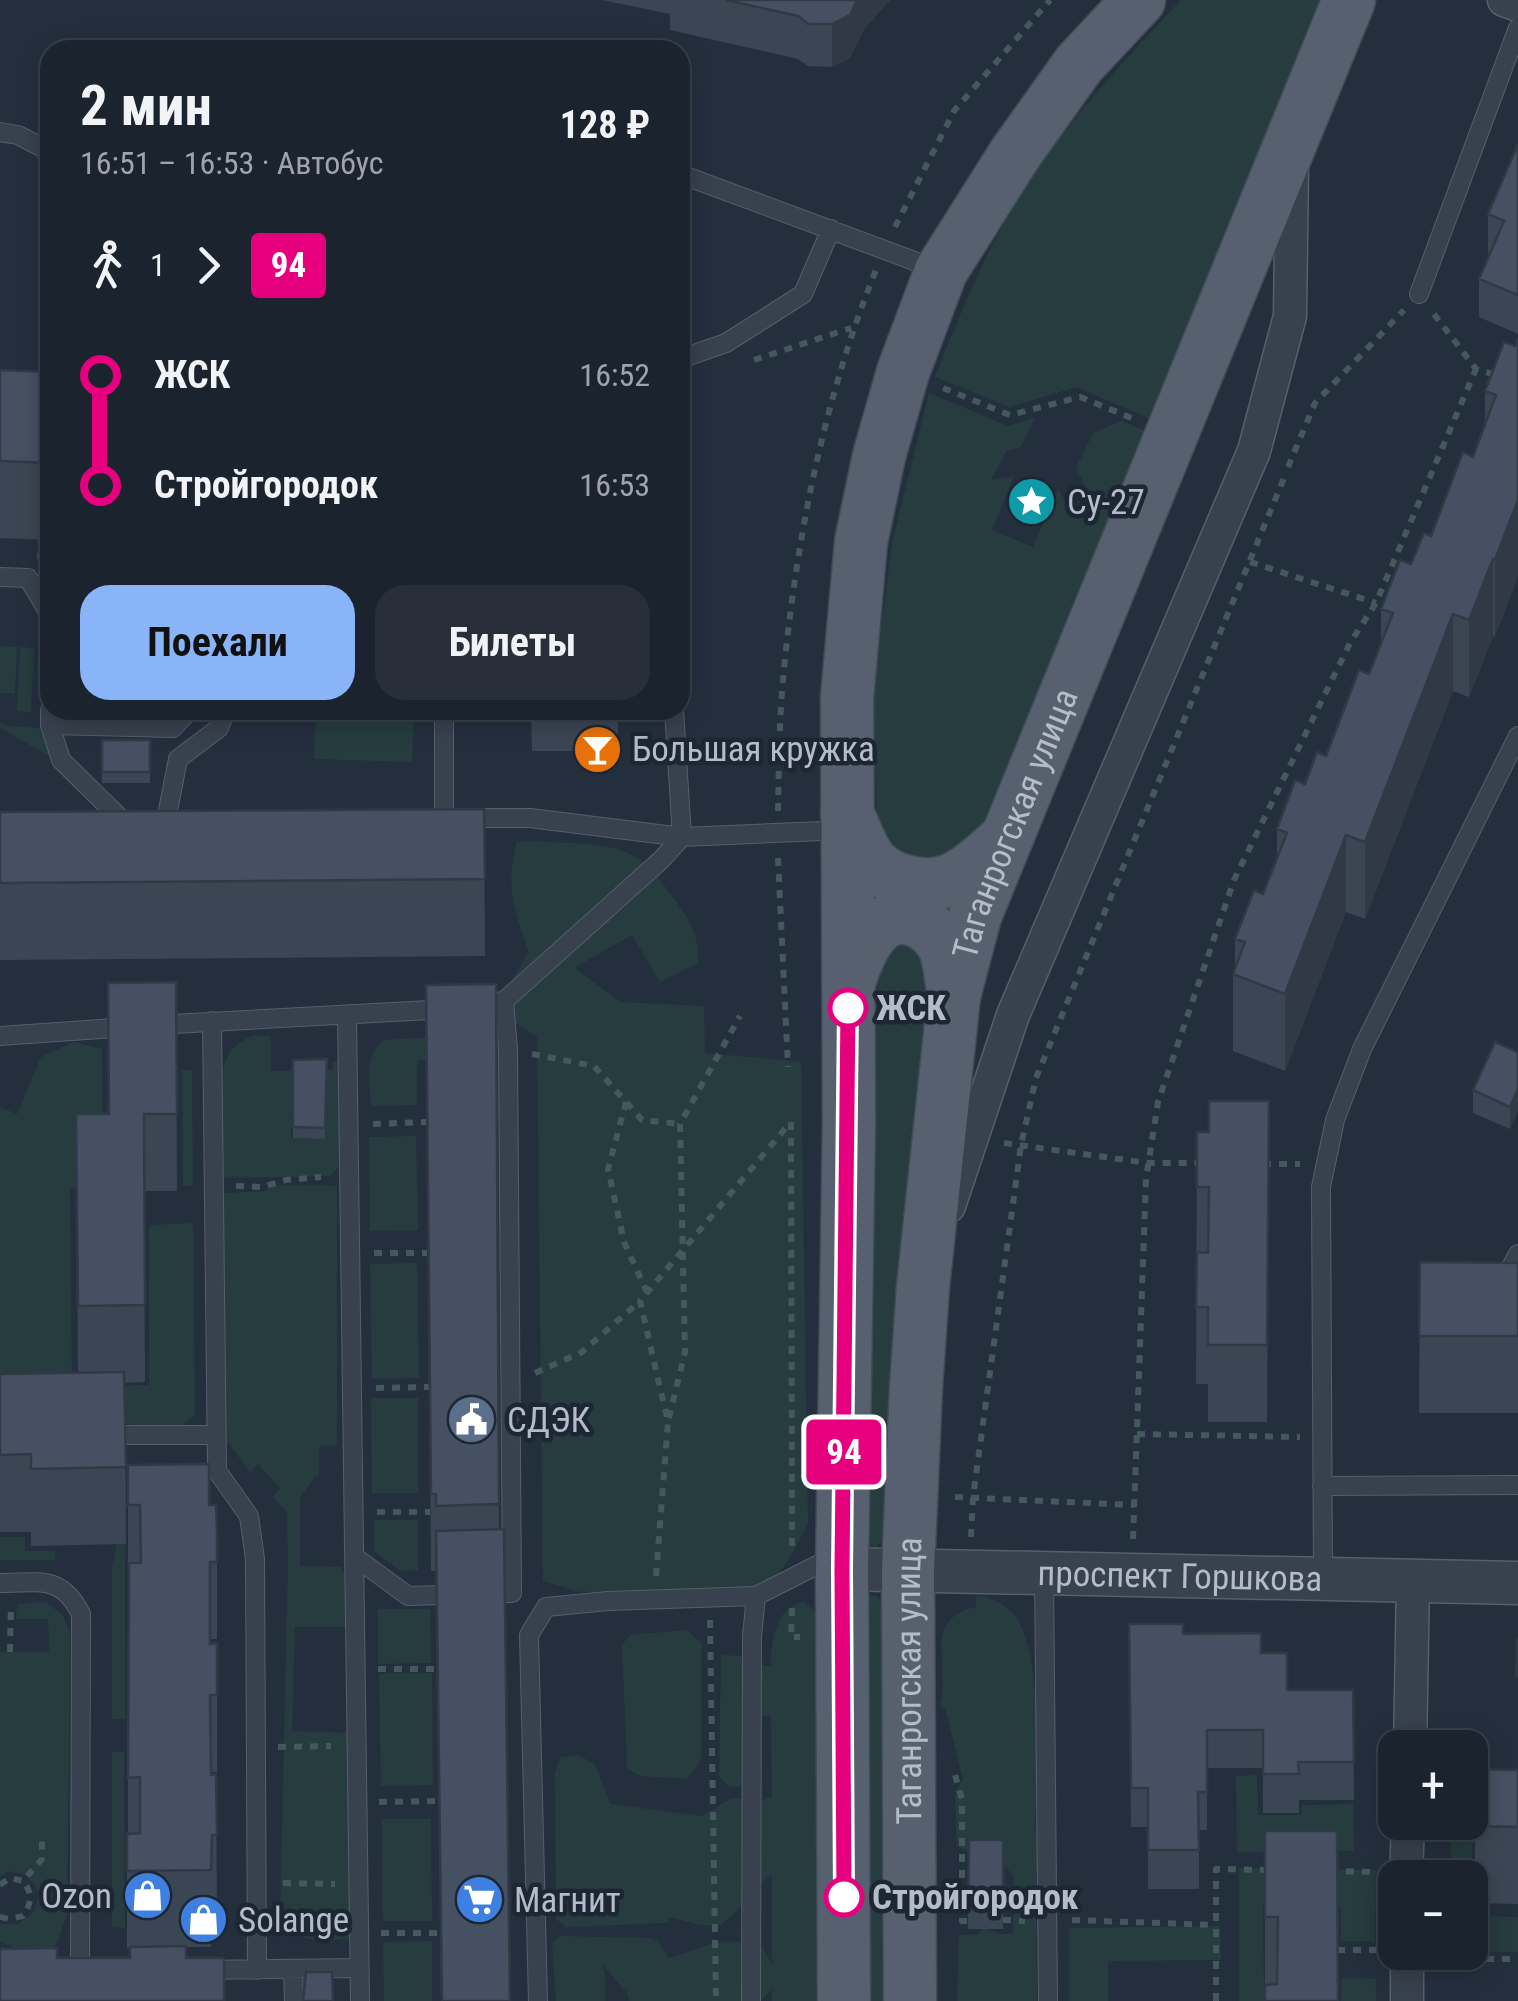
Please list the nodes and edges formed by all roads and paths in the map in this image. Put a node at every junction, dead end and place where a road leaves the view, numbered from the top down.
1 (1138, 0) edge
2 (1349, 0) edge
3 (1504, 0) edge
4 (1518, 5) edge
5 (1518, 28) edge
6 (0, 132) edge
7 (1293, 137) junction
8 (40, 146) edge
9 (690, 178) edge
10 (831, 229) junction
11 (942, 271) junction
12 (1419, 294) junction
13 (852, 328) dead end
14 (846, 348) dead end
15 (690, 356) edge
16 (749, 361) dead end
17 (1476, 368) junction
18 (903, 372) junction
19 (1504, 378) edge
20 (1171, 433) junction
21 (1248, 466) junction
22 (1282, 481) junction
23 (1250, 562) junction
24 (0, 578) edge
25 (40, 598) edge
26 (1376, 603) junction
27 (51, 720) edge
28 (74, 720) edge
29 (180, 720) edge
30 (222, 720) edge
31 (443, 720) edge
32 (675, 720) edge
33 (1518, 736) edge
34 (90, 821) edge
35 (122, 821) junction
36 (846, 821) junction
37 (1008, 836) junction
38 (682, 837) junction
39 (848, 986) junction
40 (954, 996) junction
41 (504, 1000) junction
42 (347, 1015) junction
43 (740, 1016) dead end
44 (212, 1021) junction
45 (0, 1037) edge
46 (508, 1049) junction
47 (626, 1102) junction
48 (426, 1122) edge
49 (791, 1122) dead end
50 (680, 1124) junction
51 (354, 1133) junction
52 (971, 1139) junction
53 (1021, 1145) junction
54 (1148, 1163) junction
55 (1208, 1163) edge
56 (1247, 1164) edge
57 (1326, 1164) junction
58 (214, 1186) junction
59 (684, 1251) junction
60 (428, 1252) edge
61 (360, 1253) dead end
62 (1518, 1254) edge
63 (923, 1287) junction
64 (1518, 1291) edge
65 (647, 1292) junction
66 (640, 1301) junction
67 (511, 1384) junction
68 (429, 1387) edge
69 (363, 1388) dead end
70 (668, 1422) junction
71 (1136, 1434) junction
72 (216, 1435) junction
73 (74, 1436) edge
74 (1322, 1438) junction
75 (1518, 1485) edge
76 (1322, 1486) junction
77 (912, 1496) junction
78 (973, 1497) junction
79 (1134, 1505) junction
80 (366, 1512) dead end
81 (430, 1512) edge
82 (355, 1558) junction
83 (842, 1561) junction
84 (908, 1570) junction
85 (970, 1571) junction
86 (1044, 1573) junction
87 (1132, 1574) junction
88 (1323, 1577) junction
89 (1413, 1582) junction
90 (0, 1583) edge
91 (1518, 1583) edge
92 (756, 1596) junction
93 (655, 1598) junction
94 (710, 1619) dead end
95 (436, 1669) edge
96 (373, 1670) dead end
97 (1410, 1730) edge
98 (952, 1763) dead end
99 (438, 1801) edge
100 (374, 1802) dead end
101 (42, 1837) dead end
102 (1290, 1870) edge
103 (1327, 1871) edge
104 (1378, 1873) edge
105 (23, 1880) junction
106 (281, 1883) dead end
107 (0, 1885) edge
108 (358, 1885) junction
109 (0, 1916) edge
110 (1046, 1920) junction
111 (968, 1921) edge
112 (1216, 1925) junction
113 (440, 1933) edge
114 (374, 1934) dead end
115 (1337, 1950) edge
116 (1378, 1953) edge
117 (1488, 1958) edge
118 (1518, 1959) edge
119 (292, 1968) junction
120 (359, 1968) junction
121 (173, 1970) edge
122 (257, 1970) junction
123 (1401, 1970) edge
124 (81, 1972) edge
125 (294, 2001) edge
126 (360, 2001) edge
127 (538, 2001) edge
128 (716, 2001) edge
129 (750, 2001) edge
130 (844, 2001) edge
131 (910, 2001) edge
132 (1048, 2001) edge
133 (1216, 2001) edge
134 (1406, 2001) edge

1 - 11 main road, Таганрогская улица
2 - 7 main road, Таганрогская улица
3 - 4 street
5 - 12 lane
6 - 8 lane
7 - 20 main road, Таганрогская улица
7 - 21 street
9 - 10 lane
10 - 11 lane
10 - 15 lane
11 - 18 main road, Таганрогская улица
12 - 17 path
12 - 22 path
13 - 16 path
14 - 18 path
17 - 19 path
17 - 26 path
18 - 20 path
18 - 36 main road, Таганрогская улица
20 - 37 main road, Таганрогская улица
21 - 22 path
21 - 52 street
22 - 23 path
23 - 26 path
23 - 53 path
24 - 25 lane
26 - 54 path
27 - 35 lane
28 - 29 lane
30 - 35 lane
31 - 38 lane
32 - 38 lane
33 - 57 lane
34 - 35 lane
36 - 37 main road
36 - 38 lane
36 - 39 main road, Таганрогская улица
37 - 40 main road, Таганрогская улица
38 - 41 lane
39 - 40 main road
39 - 83 main road, Таганрогская улица
40 - 63 main road, Таганрогская улица
41 - 42 lane
41 - 46 lane
42 - 44 lane
42 - 51 lane
43 - 50 path
44 - 45 lane
44 - 58 lane
46 - 47 path
46 - 67 lane
47 - 50 path
47 - 65 path
48 - 51 path
49 - 59 path
50 - 59 path
51 - 58 path
51 - 82 lane
52 - 53 path
52 - 63 street
53 - 54 path
53 - 78 path
54 - 55 path
54 - 71 path
56 - 57 path
57 - 74 lane
58 - 72 lane
59 - 65 path
59 - 70 path
60 - 61 path
62 - 64 lane
63 - 77 main road, Таганрогская улица
65 - 66 path
66 - 67 path
66 - 70 path
67 - 82 lane
68 - 69 path
70 - 93 path
71 - 74 path
71 - 79 path
72 - 73 lane
72 - 122 lane
74 - 76 lane
75 - 76 lane
76 - 88 lane
77 - 78 path
77 - 84 main road, Таганрогская улица
78 - 79 path
78 - 85 path
79 - 87 path
80 - 81 path
82 - 108 lane
83 - 84 street, проспект Горшкова
83 - 92 lane
83 - 130 main road, Таганрогская улица
84 - 85 street, проспект Горшкова
84 - 131 main road, Таганрогская улица
85 - 86 street, проспект Горшкова
86 - 87 street, проспект Горшкова
86 - 110 lane
87 - 88 street, проспект Горшкова
88 - 89 street, проспект Горшкова
89 - 91 street, проспект Горшкова
89 - 97 street
90 - 124 lane
92 - 93 lane
92 - 129 lane
93 - 127 lane
94 - 128 path
95 - 96 path
98 - 111 path
99 - 100 path
101 - 105 path
102 - 112 path
103 - 104 path
105 - 107 path
105 - 109 path
106 - 108 path
108 - 120 lane
110 - 112 path
110 - 132 lane
112 - 133 path
113 - 114 path
115 - 116 path
117 - 118 path
119 - 120 lane
119 - 122 lane
119 - 125 lane
120 - 126 lane
121 - 122 lane
123 - 134 street

